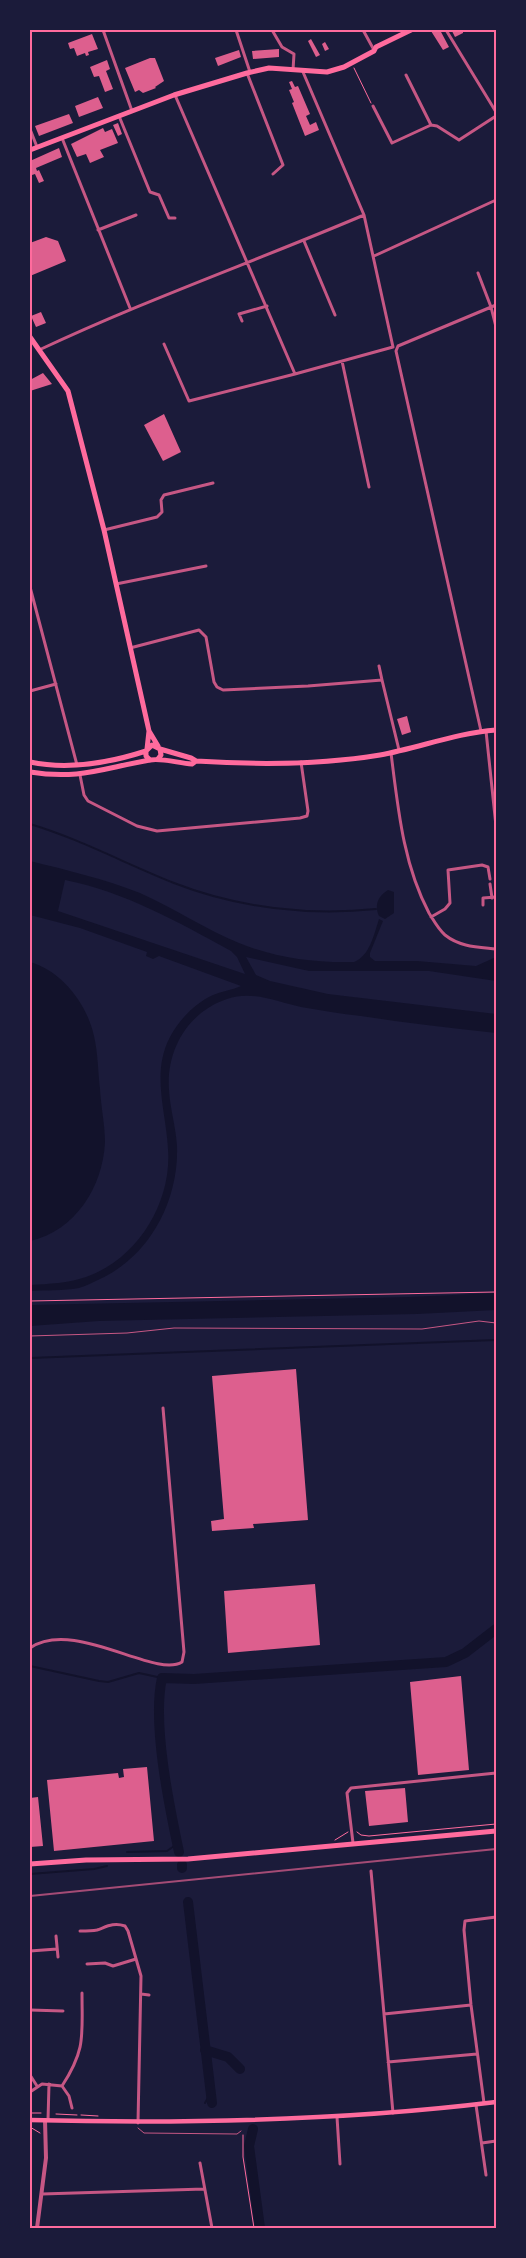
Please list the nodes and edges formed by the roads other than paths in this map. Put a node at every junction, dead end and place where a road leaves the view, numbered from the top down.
1 (103, 30) edge
2 (236, 30) edge
3 (272, 30) edge
4 (363, 30) edge
5 (411, 30) edge
6 (446, 30) edge
7 (374, 51) junction
8 (293, 70) junction
9 (248, 72) junction
10 (303, 72) junction
11 (406, 75) dead end
12 (174, 95) junction
13 (373, 106) road end
14 (132, 111) junction
15 (496, 112) edge
16 (119, 116) junction
17 (496, 116) edge
18 (431, 125) junction
19 (30, 129) edge
20 (62, 138) junction
21 (37, 147) junction
22 (30, 150) edge
23 (273, 174) dead end
24 (496, 200) edge
25 (136, 215) dead end
26 (364, 215) junction
27 (174, 218) dead end
28 (98, 230) junction
29 (304, 240) junction
30 (374, 256) junction
31 (248, 264) junction
32 (478, 273) dead end
33 (496, 305) edge
34 (267, 306) junction
35 (491, 307) junction
36 (130, 308) junction
37 (335, 314) dead end
38 (242, 321) dead end
39 (496, 327) edge
40 (30, 337) edge
41 (164, 344) dead end
42 (394, 347) junction
43 (38, 350) junction
44 (342, 361) junction
45 (295, 374) junction
46 (213, 483) dead end
47 (369, 488) dead end
48 (104, 530) junction
49 (206, 566) dead end
50 (116, 584) junction
51 (30, 587) edge
52 (130, 648) junction
53 (379, 666) dead end
54 (382, 680) junction
55 (56, 684) junction
56 (30, 691) edge
57 (496, 730) edge
58 (149, 731) junction
59 (484, 731) junction
60 (159, 748) junction
61 (146, 750) junction
62 (399, 750) junction
63 (391, 752) junction
64 (158, 759) junction
65 (150, 760) junction
66 (196, 761) junction
67 (30, 762) edge
68 (301, 762) junction
69 (77, 766) junction
70 (30, 772) edge
71 (80, 775) junction
72 (496, 826) edge
73 (494, 897) edge
74 (483, 905) dead end
75 (431, 916) junction
76 (496, 949) edge
77 (496, 1323) edge
78 (30, 1336) edge
79 (163, 1408) dead end
80 (30, 1648) edge
81 (496, 1773) edge
82 (496, 1831) edge
83 (353, 1843) junction
84 (30, 1864) edge
85 (371, 1871) dead end
86 (496, 1917) edge
87 (80, 1931) dead end
88 (56, 1936) dead end
89 (57, 1949) junction
90 (30, 1951) edge
91 (58, 1957) dead end
92 (136, 1959) junction
93 (87, 1964) dead end
94 (82, 1993) dead end
95 (141, 1994) junction
96 (149, 1994) dead end
97 (471, 2005) junction
98 (30, 2010) edge
99 (63, 2011) dead end
100 (384, 2014) junction
101 (477, 2054) junction
102 (388, 2062) junction
103 (30, 2075) edge
104 (49, 2084) junction
105 (37, 2086) junction
106 (62, 2086) junction
107 (30, 2092) edge
108 (496, 2102) edge
109 (484, 2104) junction
110 (476, 2105) junction
111 (72, 2108) dead end
112 (393, 2114) junction
113 (337, 2117) junction
114 (30, 2120) edge
115 (47, 2120) junction
116 (138, 2125) junction
117 (241, 2131) road end
118 (496, 2141) edge
119 (482, 2143) junction
120 (200, 2163) dead end
121 (340, 2164) dead end
122 (486, 2175) dead end
123 (204, 2189) junction
124 (42, 2194) junction
125 (37, 2228) edge
126 (212, 2228) edge

1 - 14 street
2 - 9 street
3 - 8 street
4 - 7 street
5 - 7 main road
6 - 15 street
7 - 10 main road
8 - 9 main road
8 - 10 main road
9 - 12 main road
9 - 23 street
10 - 26 street
11 - 18 street
12 - 14 main road
12 - 31 street
13 - 18 street
14 - 16 main road
16 - 20 main road
16 - 27 street
17 - 18 street
19 - 21 street
20 - 21 main road
20 - 28 street
21 - 22 main road
24 - 30 street
25 - 28 street
26 - 29 street
26 - 30 street
28 - 36 street
29 - 31 street
29 - 37 street
30 - 42 street
31 - 34 street
31 - 36 street
32 - 35 street
33 - 35 street
34 - 38 street
34 - 45 street
35 - 39 street
35 - 42 street
36 - 43 street
40 - 43 main road
41 - 45 street
42 - 44 street
42 - 59 street
43 - 48 main road
44 - 45 street
44 - 47 street
46 - 48 street
48 - 50 main road
49 - 50 street
50 - 52 main road
51 - 55 street
52 - 54 street
52 - 58 main road
53 - 54 street
54 - 62 street
55 - 56 street
55 - 69 street
57 - 59 main road
58 - 60 main road
58 - 61 main road
59 - 62 main road
59 - 72 street
60 - 61 main road
60 - 64 main road
60 - 66 main road
61 - 65 main road
61 - 69 main road
62 - 63 main road
63 - 68 main road
63 - 75 street
64 - 65 main road
64 - 66 main road
65 - 71 main road
66 - 68 main road
67 - 69 main road
68 - 71 street
70 - 71 main road
73 - 74 street
73 - 75 street
75 - 76 street
77 - 78 lane
79 - 80 street
81 - 83 street
82 - 83 main road
83 - 84 main road
85 - 100 street
86 - 97 street
87 - 92 street
88 - 89 street
89 - 90 street
89 - 91 street
92 - 93 street
92 - 95 street
94 - 106 street
95 - 96 street
95 - 116 street
97 - 100 street
97 - 101 street
98 - 99 street
100 - 102 street
101 - 102 street
101 - 109 street
102 - 112 street
103 - 105 street
104 - 105 street
104 - 106 street
104 - 115 street
105 - 107 street
106 - 111 street
108 - 109 main road
109 - 110 main road
110 - 112 main road
110 - 119 street
112 - 113 main road
113 - 116 main road
113 - 121 street
114 - 115 main road
115 - 116 main road
115 - 124 street
116 - 117 lane
118 - 119 street
119 - 122 street
120 - 123 street
123 - 124 street
123 - 126 street
124 - 125 street

